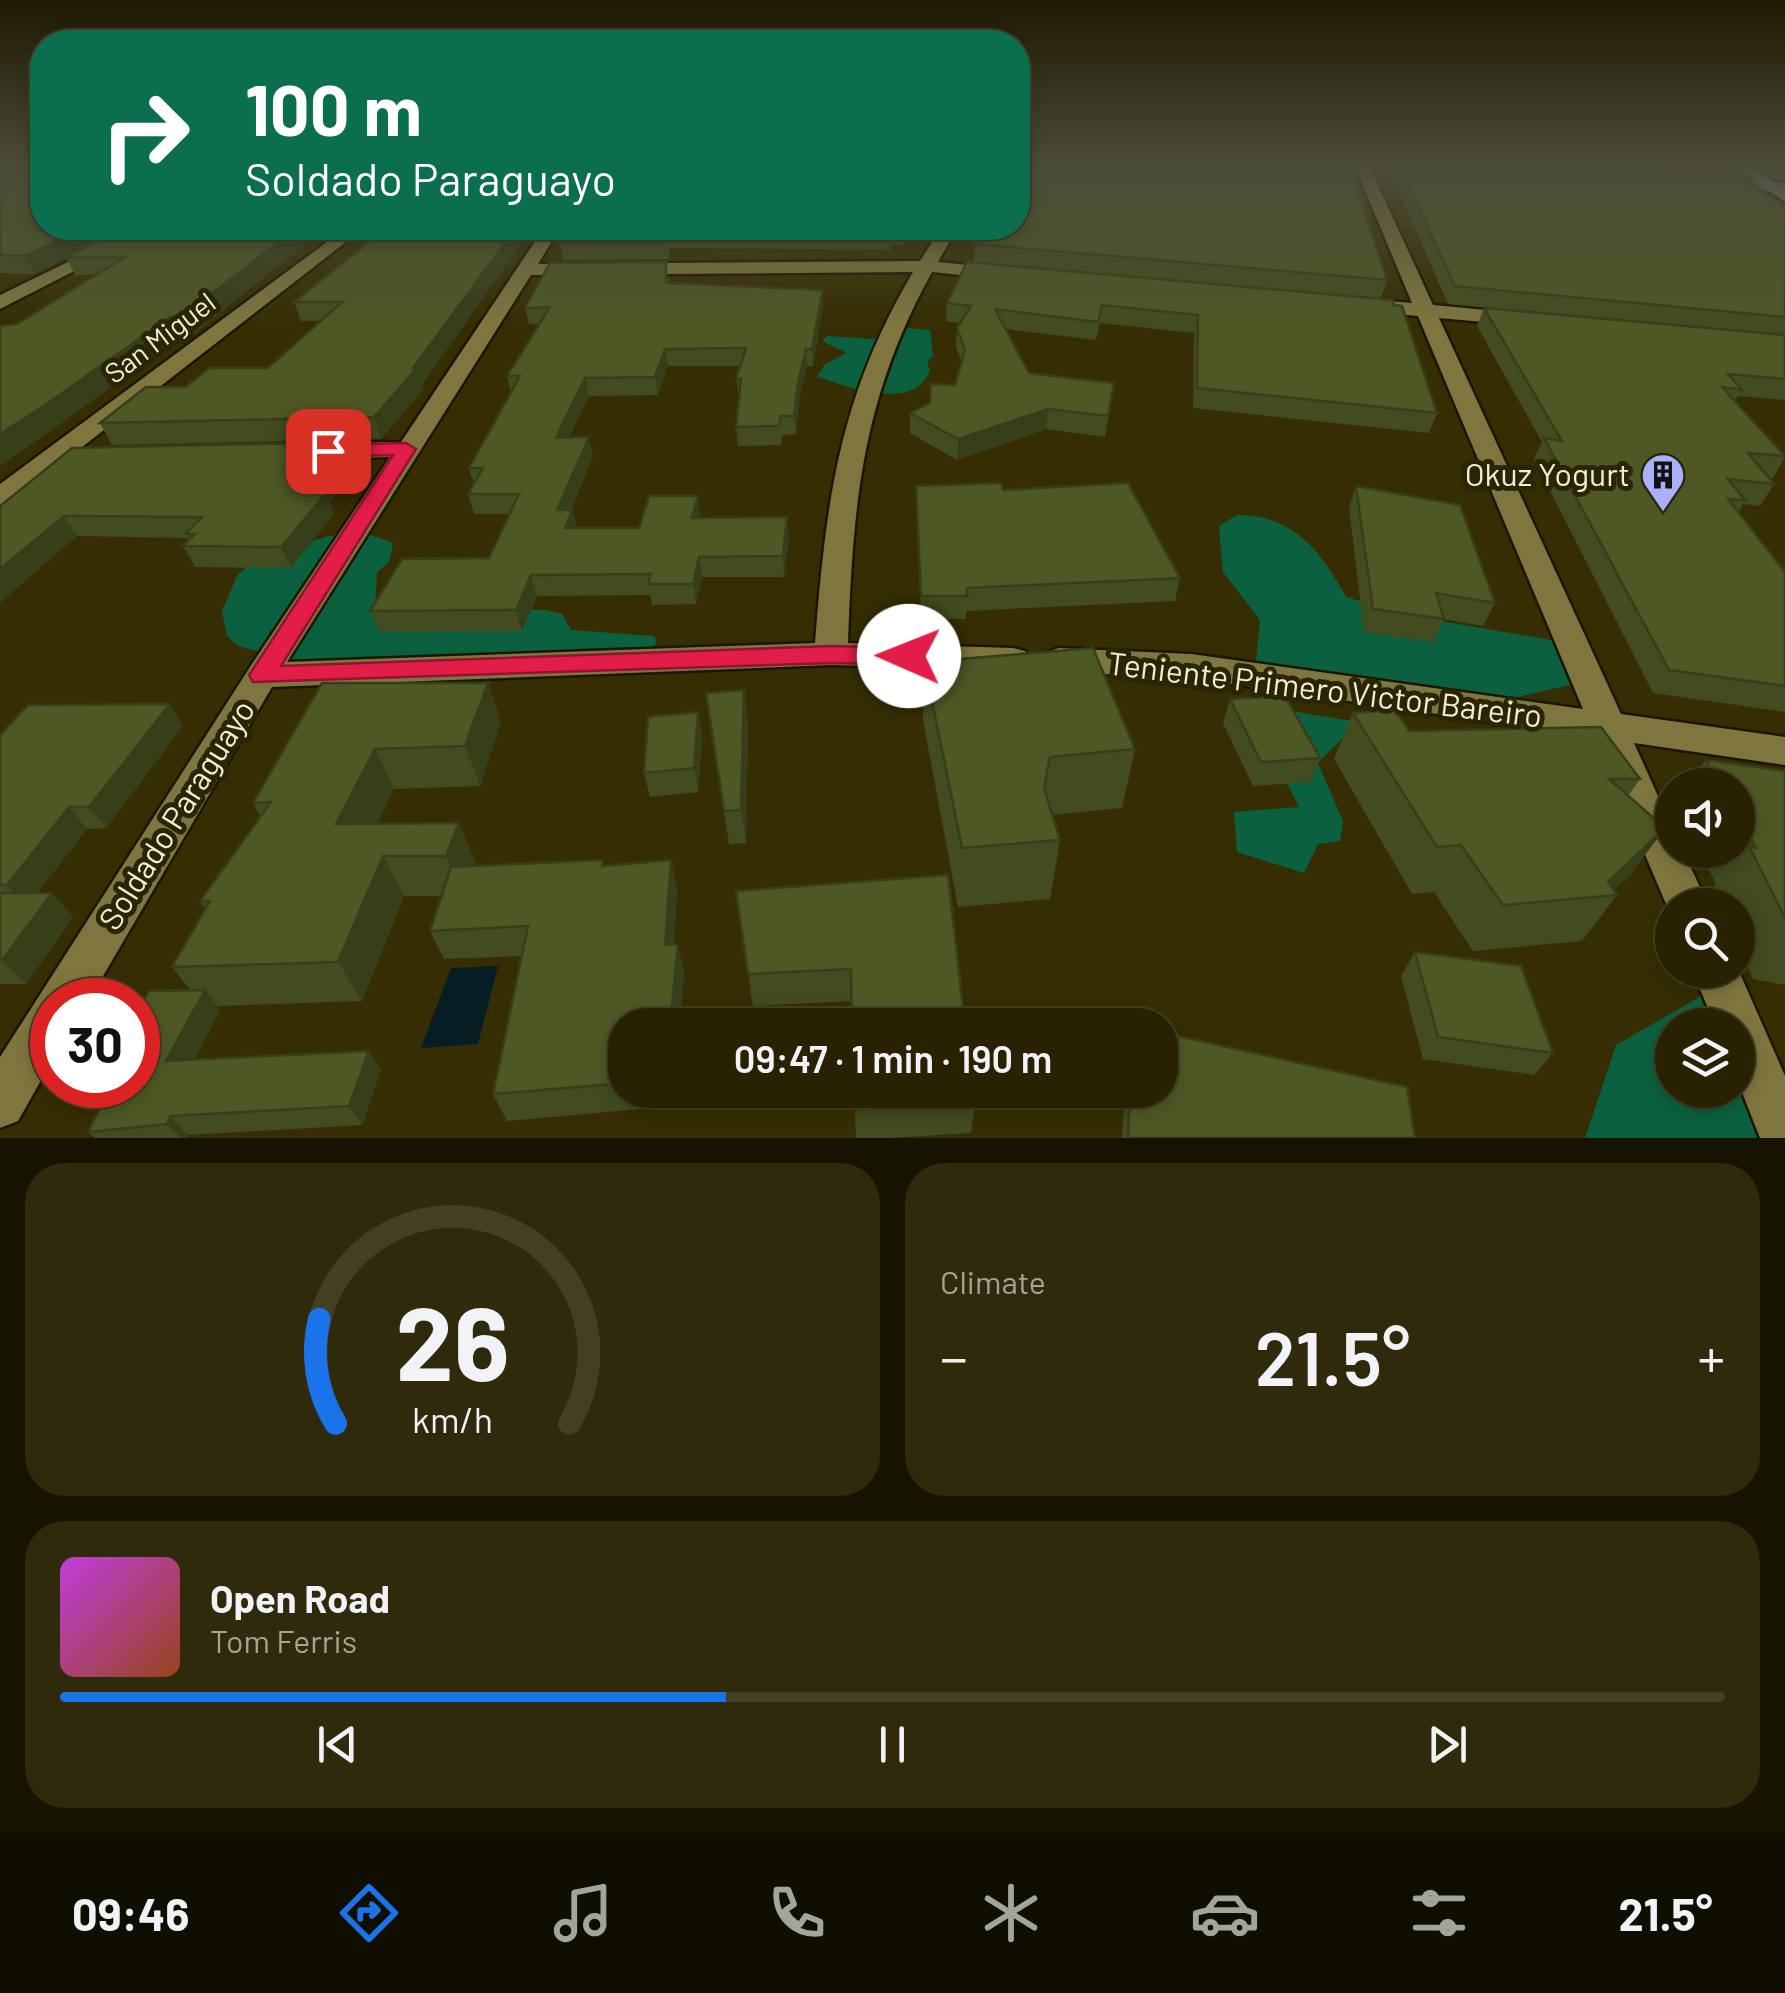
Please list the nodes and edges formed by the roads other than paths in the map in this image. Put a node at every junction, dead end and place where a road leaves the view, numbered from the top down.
1 (1386, 219) edge
2 (126, 240) edge
3 (340, 240) edge
4 (544, 240) edge
5 (942, 240) edge
6 (925, 266) junction
7 (524, 270) junction
8 (1022, 275) edge
9 (0, 303) edge
10 (1350, 304) edge
11 (1427, 310) junction
12 (1546, 322) edge
13 (406, 449) junction
14 (289, 452) edge
15 (92, 456) edge
16 (53, 457) junction
17 (0, 497) edge
18 (831, 654) junction
19 (262, 675) junction
20 (1611, 726) junction
21 (1785, 751) edge
22 (1680, 888) edge
23 (76, 978) edge
24 (1722, 988) edge
25 (30, 1053) edge
26 (0, 1103) edge
27 (1785, 1135) edge

1 - 11 street
2 - 9 street
3 - 16 street, San Miguel
4 - 7 street, Soldado Paraguayo
5 - 6 street
6 - 7 street
6 - 8 street
6 - 18 street
7 - 13 street, Soldado Paraguayo
10 - 11 street
11 - 12 street
11 - 20 street
13 - 14 street
13 - 19 street, Soldado Paraguayo
15 - 16 street
16 - 17 street, San Miguel
18 - 19 street, Teniente Primero Victor Bareiro
18 - 20 street, Teniente Primero Victor Bareiro
19 - 23 street, Soldado Paraguayo
20 - 21 street, Teniente Primero Victor Bareiro
20 - 22 street
24 - 27 street
25 - 26 street

